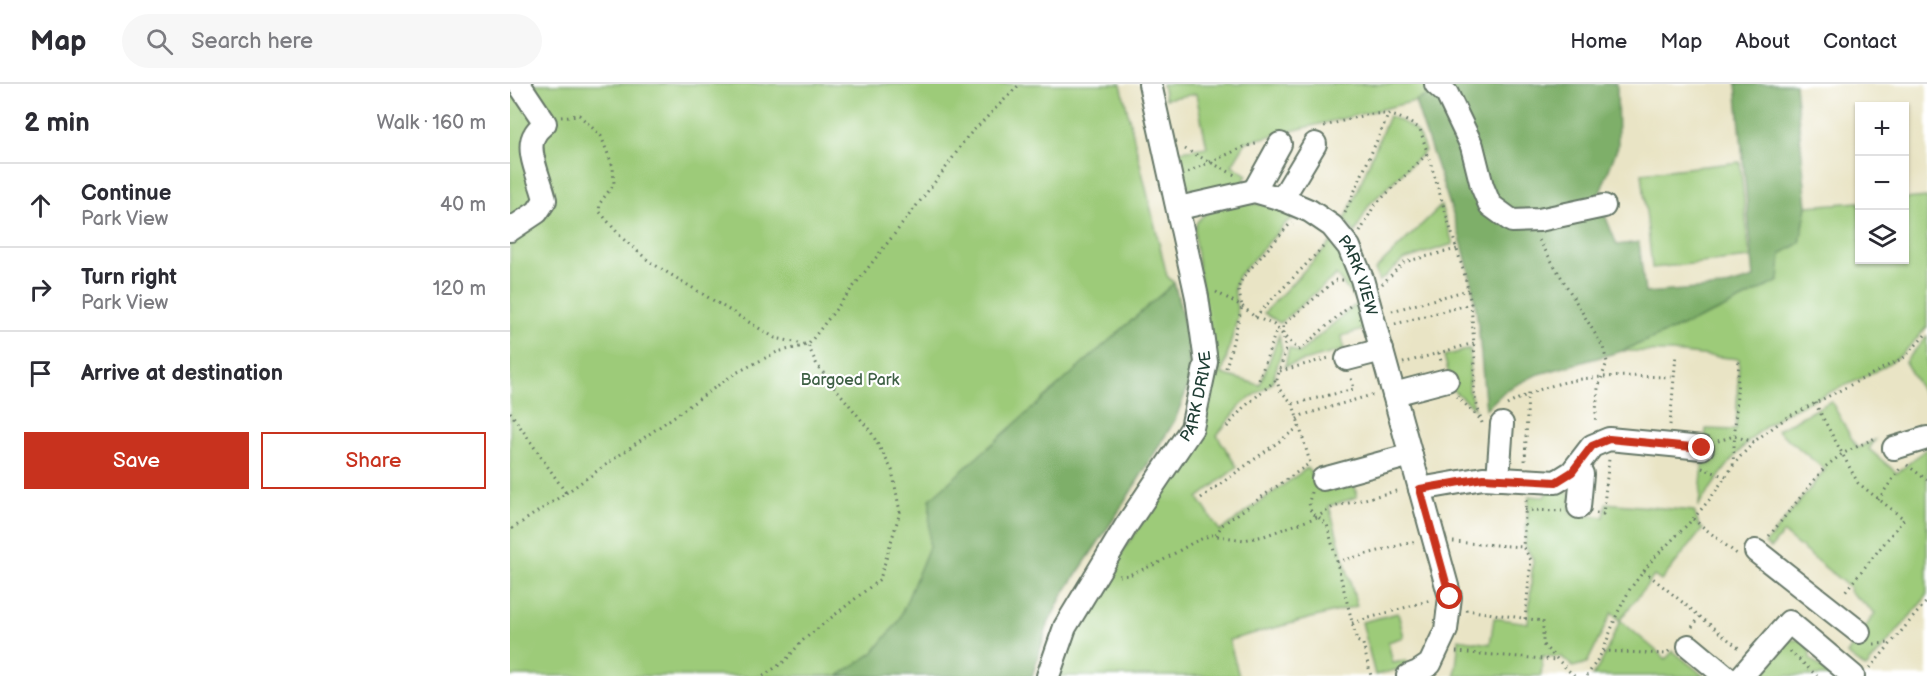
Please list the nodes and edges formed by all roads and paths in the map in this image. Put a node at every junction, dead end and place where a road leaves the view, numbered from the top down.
1 (519, 84) edge
2 (1020, 84) edge
3 (1150, 84) edge
4 (1436, 84) edge
5 (545, 123) junction
6 (1319, 135) joint
7 (1162, 138) junction
8 (1274, 142) joint
9 (1428, 153) junction
10 (1210, 162) junction
11 (1172, 180) junction
12 (1254, 191) junction
13 (1282, 200) junction
14 (1604, 206) dead end
15 (1179, 208) junction
16 (1318, 216) junction
17 (1527, 220) junction
18 (510, 230) edge
19 (1349, 248) junction
20 (1194, 279) junction
21 (1468, 290) junction
22 (1471, 304) junction
23 (1242, 306) junction
24 (1280, 330) junction
25 (1927, 333) edge
26 (1379, 341) junction
27 (1474, 343) junction
28 (808, 345) junction
29 (1676, 355) dead end
30 (1347, 359) junction
31 (1739, 359) dead end
32 (1226, 370) dead end
33 (1280, 371) junction
34 (1602, 375) junction
35 (1674, 377) junction
36 (1277, 379) junction
37 (1259, 380) dead end
38 (1447, 380) dead end
39 (1528, 393) junction
40 (1394, 394) junction
41 (1815, 403) junction
42 (1293, 404) junction
43 (510, 412) edge
44 (1297, 419) junction
45 (1501, 425) junction
46 (1227, 427) dead end
47 (1299, 427) junction
48 (1734, 436) junction
49 (1927, 438) edge
50 (1754, 442) junction
51 (1669, 445) junction
52 (1592, 446) junction
53 (1702, 448) joint
54 (1894, 448) joint
55 (1842, 454) junction
56 (1411, 455) junction
57 (1577, 466) junction
58 (1732, 467) junction
59 (1314, 474) junction
60 (1498, 479) junction
61 (1927, 480) edge
62 (1523, 481) junction
63 (1420, 489) junction
64 (566, 493) junction
65 (1201, 498) dead end
66 (1878, 500) junction
67 (1579, 507) dead end
68 (1317, 517) junction
69 (1693, 519) junction
70 (510, 530) edge
71 (1216, 535) junction
72 (1756, 551) junction
73 (1644, 571) junction
74 (1096, 576) junction
75 (1810, 594) junction
76 (1449, 601) junction
77 (1927, 601) edge
78 (1830, 610) junction
79 (1701, 617) junction
80 (1525, 619) junction
81 (1352, 623) junction
82 (1782, 630) junction
83 (1859, 632) dead end
84 (1683, 642) junction
85 (1436, 650) junction
86 (1603, 651) junction
87 (1558, 660) junction
88 (1749, 668) edge
89 (763, 676) edge
90 (1048, 676) edge
91 (1371, 676) edge
92 (1408, 676) edge
93 (1574, 676) edge
94 (1587, 676) edge
95 (1725, 676) edge
96 (1817, 676) edge
97 (1853, 676) edge
98 (1863, 676) edge

1 - 5 street
2 - 28 path
3 - 7 street, PARK DRIVE
4 - 17 street
5 - 18 street
5 - 28 path
6 - 9 path
6 - 13 street
7 - 10 path
7 - 11 street, PARK DRIVE
8 - 10 path
8 - 12 street
9 - 19 path
9 - 21 path
10 - 11 path
10 - 12 path
11 - 15 street, PARK DRIVE
12 - 13 street, PARK VIEW
12 - 15 street
13 - 16 street, PARK VIEW
14 - 17 street
15 - 20 street, PARK DRIVE
16 - 19 street, PARK VIEW
16 - 23 path
17 - 34 path
19 - 26 street, PARK VIEW
20 - 23 path
20 - 74 street, PARK DRIVE
21 - 22 path
21 - 26 path
22 - 26 path
22 - 27 path
23 - 24 path
23 - 32 path
24 - 33 path
24 - 37 path
25 - 41 path
26 - 27 path
26 - 30 street
26 - 40 street, PARK VIEW
27 - 45 path
28 - 64 path
28 - 89 path
29 - 35 path
30 - 33 path
30 - 42 path
31 - 48 path
33 - 36 path
34 - 35 path
34 - 39 path
34 - 52 path
35 - 51 path
36 - 42 path
36 - 46 path
38 - 40 street
39 - 45 path
39 - 62 path
40 - 44 path
40 - 56 street, PARK VIEW
41 - 50 path
41 - 55 path
42 - 44 path
43 - 64 path
44 - 47 path
45 - 60 street
47 - 59 path
47 - 65 path
48 - 50 path
48 - 53 path
48 - 58 path
49 - 54 street
50 - 58 path
51 - 52 street
51 - 53 street
52 - 57 street
54 - 55 path
55 - 66 path
55 - 72 path
56 - 59 street
56 - 63 street, PARK VIEW
57 - 62 street
57 - 67 street
58 - 69 path
59 - 68 path
59 - 71 path
60 - 62 street
60 - 63 street
61 - 66 path
62 - 80 path
63 - 68 path
63 - 76 street, PARK VIEW
64 - 70 path
66 - 78 path
68 - 71 path
68 - 81 path
69 - 72 path
69 - 73 path
71 - 74 path
72 - 75 street
73 - 79 path
73 - 86 path
74 - 90 street, PARK DRIVE
75 - 78 street
75 - 82 street
76 - 80 path
76 - 81 path
76 - 85 street, PARK VIEW
77 - 98 path
78 - 83 street
79 - 84 path
79 - 88 path
80 - 87 path
81 - 91 path
82 - 88 street
82 - 96 path
82 - 97 street
84 - 86 path
84 - 95 street
85 - 87 path
85 - 92 street, PARK VIEW
86 - 94 path
87 - 93 path

